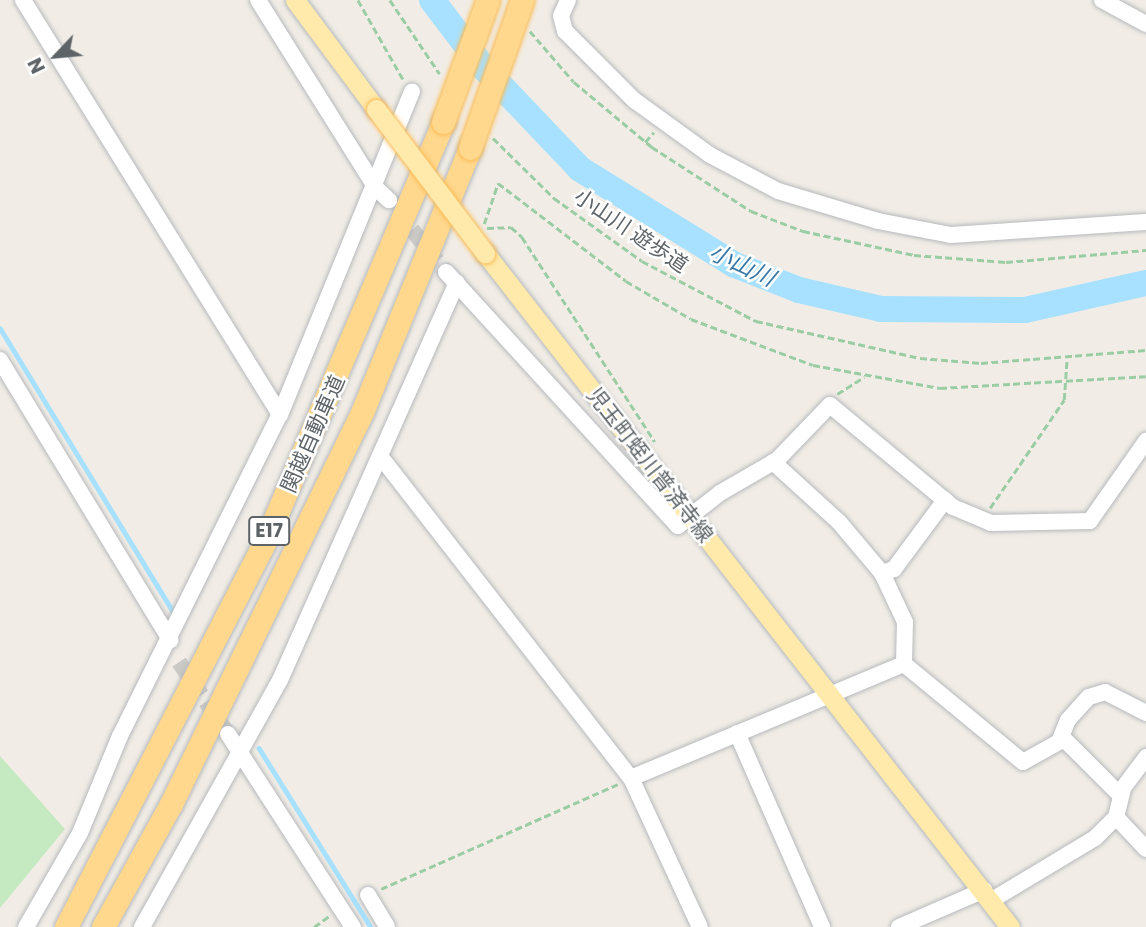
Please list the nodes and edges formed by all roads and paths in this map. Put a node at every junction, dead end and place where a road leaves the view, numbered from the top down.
1 (23, 0) edge
2 (258, 0) edge
3 (295, 0) edge
4 (358, 0) edge
5 (390, 0) edge
6 (488, 0) edge
7 (522, 0) edge
8 (1102, 0) edge
9 (566, 5) edge
10 (1146, 24) edge
11 (442, 77) dead end
12 (412, 92) joint
13 (490, 135) dead end
14 (652, 135) dead end
15 (645, 142) dead end
16 (376, 188) junction
17 (389, 200) tunnel mouth
18 (1146, 222) edge
19 (1146, 349) edge
20 (1067, 357) junction
21 (0, 360) edge
22 (865, 376) junction
23 (1146, 376) edge
24 (1069, 383) junction
25 (830, 405) junction
26 (280, 415) junction
27 (1146, 441) edge
28 (659, 448) dead end
29 (380, 456) junction
30 (773, 462) junction
31 (945, 500) junction
32 (983, 519) junction
33 (692, 520) junction
34 (882, 573) junction
35 (166, 647) junction
36 (179, 662) tunnel mouth
37 (904, 664) junction
38 (830, 695) junction
39 (1146, 713) edge
40 (737, 733) junction
41 (229, 734) tunnel mouth
42 (1062, 737) junction
43 (243, 753) junction
44 (1146, 757) edge
45 (631, 778) junction
46 (1121, 796) junction
47 (1116, 817) junction
48 (1146, 849) edge
49 (368, 895) joint
50 (988, 895) junction
51 (26, 927) edge
52 (66, 927) edge
53 (103, 927) edge
54 (142, 927) edge
55 (353, 927) edge
56 (387, 927) edge
57 (700, 927) edge
58 (822, 927) edge
59 (899, 927) edge
60 (1010, 927) edge

1 - 26 street
2 - 16 street
3 - 33 main road, 児玉町蛭川普済寺線, bridge
4 - 12 path
5 - 11 path
6 - 52 highway, 関越自動車道 / E17, bridge
7 - 53 highway, 関越自動車道 / E17, bridge
8 - 10 street
9 - 18 street
12 - 16 street
13 - 20 path, 小山川 遊歩道
14 - 15 path
16 - 17 street
16 - 26 street
19 - 20 path, 小山川 遊歩道
20 - 24 path
21 - 35 street
22 - 24 path
22 - 25 path
22 - 28 path
23 - 24 path
24 - 32 path
25 - 30 street
25 - 31 street
26 - 35 street
27 - 32 street
29 - 33 street
29 - 43 street
29 - 45 street
30 - 33 street
30 - 34 street
31 - 32 street
31 - 34 street
33 - 38 main road, 児玉町蛭川普済寺線
34 - 37 street
35 - 36 street
35 - 51 street
37 - 38 street
37 - 42 street
38 - 40 street
38 - 50 main road, 児玉町蛭川普済寺線
39 - 42 street
40 - 45 street
40 - 58 street
41 - 43 street
42 - 46 street
43 - 54 street
43 - 55 street
44 - 46 street
45 - 49 path
45 - 57 street
46 - 47 street
47 - 48 street
47 - 50 street
49 - 56 street
50 - 59 street
50 - 60 main road, 児玉町蛭川普済寺線

